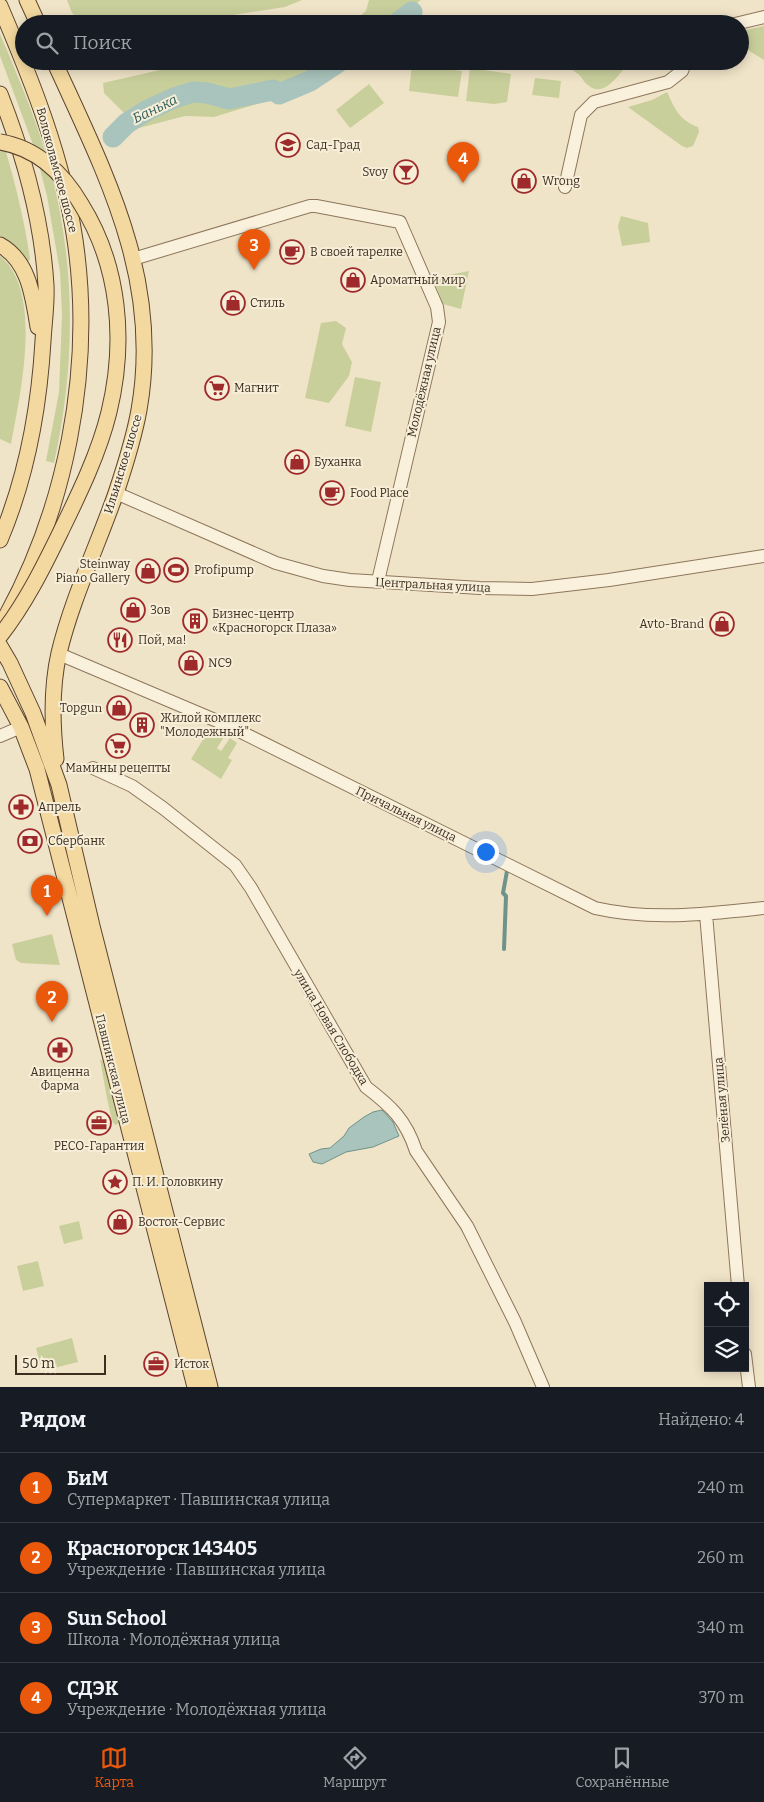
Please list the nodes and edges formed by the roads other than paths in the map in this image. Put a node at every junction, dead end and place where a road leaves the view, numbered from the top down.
1 (27, 0) edge
2 (0, 6) edge
3 (34, 15) edge
4 (764, 17) edge
5 (749, 21) edge
6 (15, 42) edge
7 (26, 70) edge
8 (58, 70) edge
9 (682, 70) edge
10 (0, 94) edge
11 (0, 142) edge
12 (565, 187) dead end
13 (0, 245) edge
14 (134, 259) junction
15 (42, 354) junction
16 (116, 493) junction
17 (0, 540) edge
18 (764, 556) edge
19 (378, 581) junction
20 (0, 627) edge
21 (0, 636) edge
22 (0, 646) edge
23 (59, 654) junction
24 (0, 688) edge
25 (21, 727) junction
26 (0, 736) edge
27 (93, 768) dead end
28 (59, 785) junction
29 (764, 908) edge
30 (706, 914) junction
31 (738, 1282) edge
32 (747, 1372) edge
33 (195, 1387) edge
34 (210, 1387) edge
35 (543, 1387) edge
36 (749, 1387) edge

1 - 3 main road
2 - 6 main road, Волоколамское шоссе
4 - 5 street
7 - 20 main road, Волоколамское шоссе
8 - 14 main road, Ильинское шоссе
9 - 12 street
10 - 15 main road
11 - 21 main road, bridge
13 - 15 main road
14 - 16 main road, Ильинское шоссе
14 - 19 street, Молодёжная улица
15 - 17 main road
16 - 19 street, Центральная улица
16 - 23 main road, Ильинское шоссе
18 - 19 street, Центральная улица
22 - 28 main road
23 - 28 main road, Ильинское шоссе
23 - 30 street, Причальная улица
24 - 25 main road
25 - 26 street
25 - 33 main road, Павшинская улица
27 - 35 street, улица Новая Слободка
28 - 34 main road, Павшинская улица
29 - 30 street, Причальная улица
30 - 31 street, Зелёная улица
32 - 36 street

